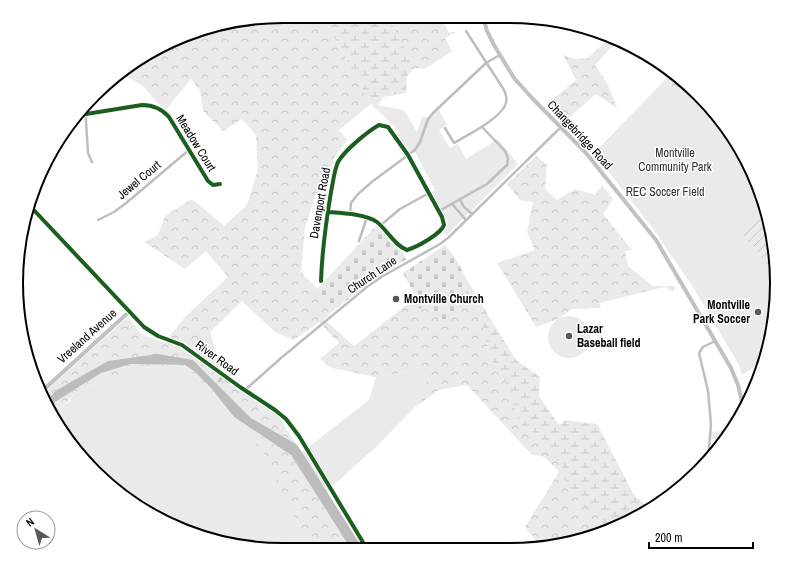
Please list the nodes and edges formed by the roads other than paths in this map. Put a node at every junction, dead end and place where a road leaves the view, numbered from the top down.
1 (485, 23) edge
2 (466, 31) dead end
3 (500, 55) junction
4 (486, 64) junction
5 (86, 114) joint
6 (482, 127) junction
7 (561, 127) junction
8 (445, 128) dead end
9 (189, 150) junction
10 (408, 155) junction
11 (92, 162) dead end
12 (220, 184) dead end
13 (429, 193) junction
14 (460, 200) junction
15 (452, 204) junction
16 (34, 210) edge
17 (439, 211) junction
18 (328, 212) junction
19 (472, 214) junction
20 (350, 215) junction
21 (367, 218) junction
22 (98, 220) dead end
23 (466, 220) junction
24 (381, 225) junction
25 (359, 241) dead end
26 (321, 281) dead end
27 (130, 311) junction
28 (716, 340) junction
29 (224, 375) junction
30 (219, 381) dead end
31 (46, 388) edge
32 (245, 390) junction
33 (741, 401) edge
34 (709, 449) edge
35 (363, 543) edge

1 - 3 street, Changebridge Road
2 - 4 street
3 - 4 street
3 - 7 street, Changebridge Road
4 - 6 street
4 - 10 street
5 - 9 street, Meadow Court
5 - 11 street
6 - 8 street
6 - 14 street
7 - 19 street, Church Lane
7 - 28 street, Changebridge Road
9 - 12 street, Meadow Court
9 - 22 street, Jewel Court
10 - 13 street, Davenport Road
10 - 18 street, Davenport Road
10 - 20 street
13 - 17 street, Davenport Road
13 - 24 street
14 - 15 street
14 - 19 street
15 - 17 street
15 - 23 street
16 - 27 street, River Road
17 - 24 street, Davenport Road
18 - 20 street
18 - 26 street, Davenport Road
19 - 23 street, Church Lane
20 - 21 street
21 - 24 street
21 - 25 street
23 - 32 street, Church Lane
27 - 29 street, River Road
27 - 31 street, Vreeland Avenue
28 - 33 street, Changebridge Road
28 - 34 street
29 - 30 street
29 - 32 street, River Road
32 - 35 street, River Road

